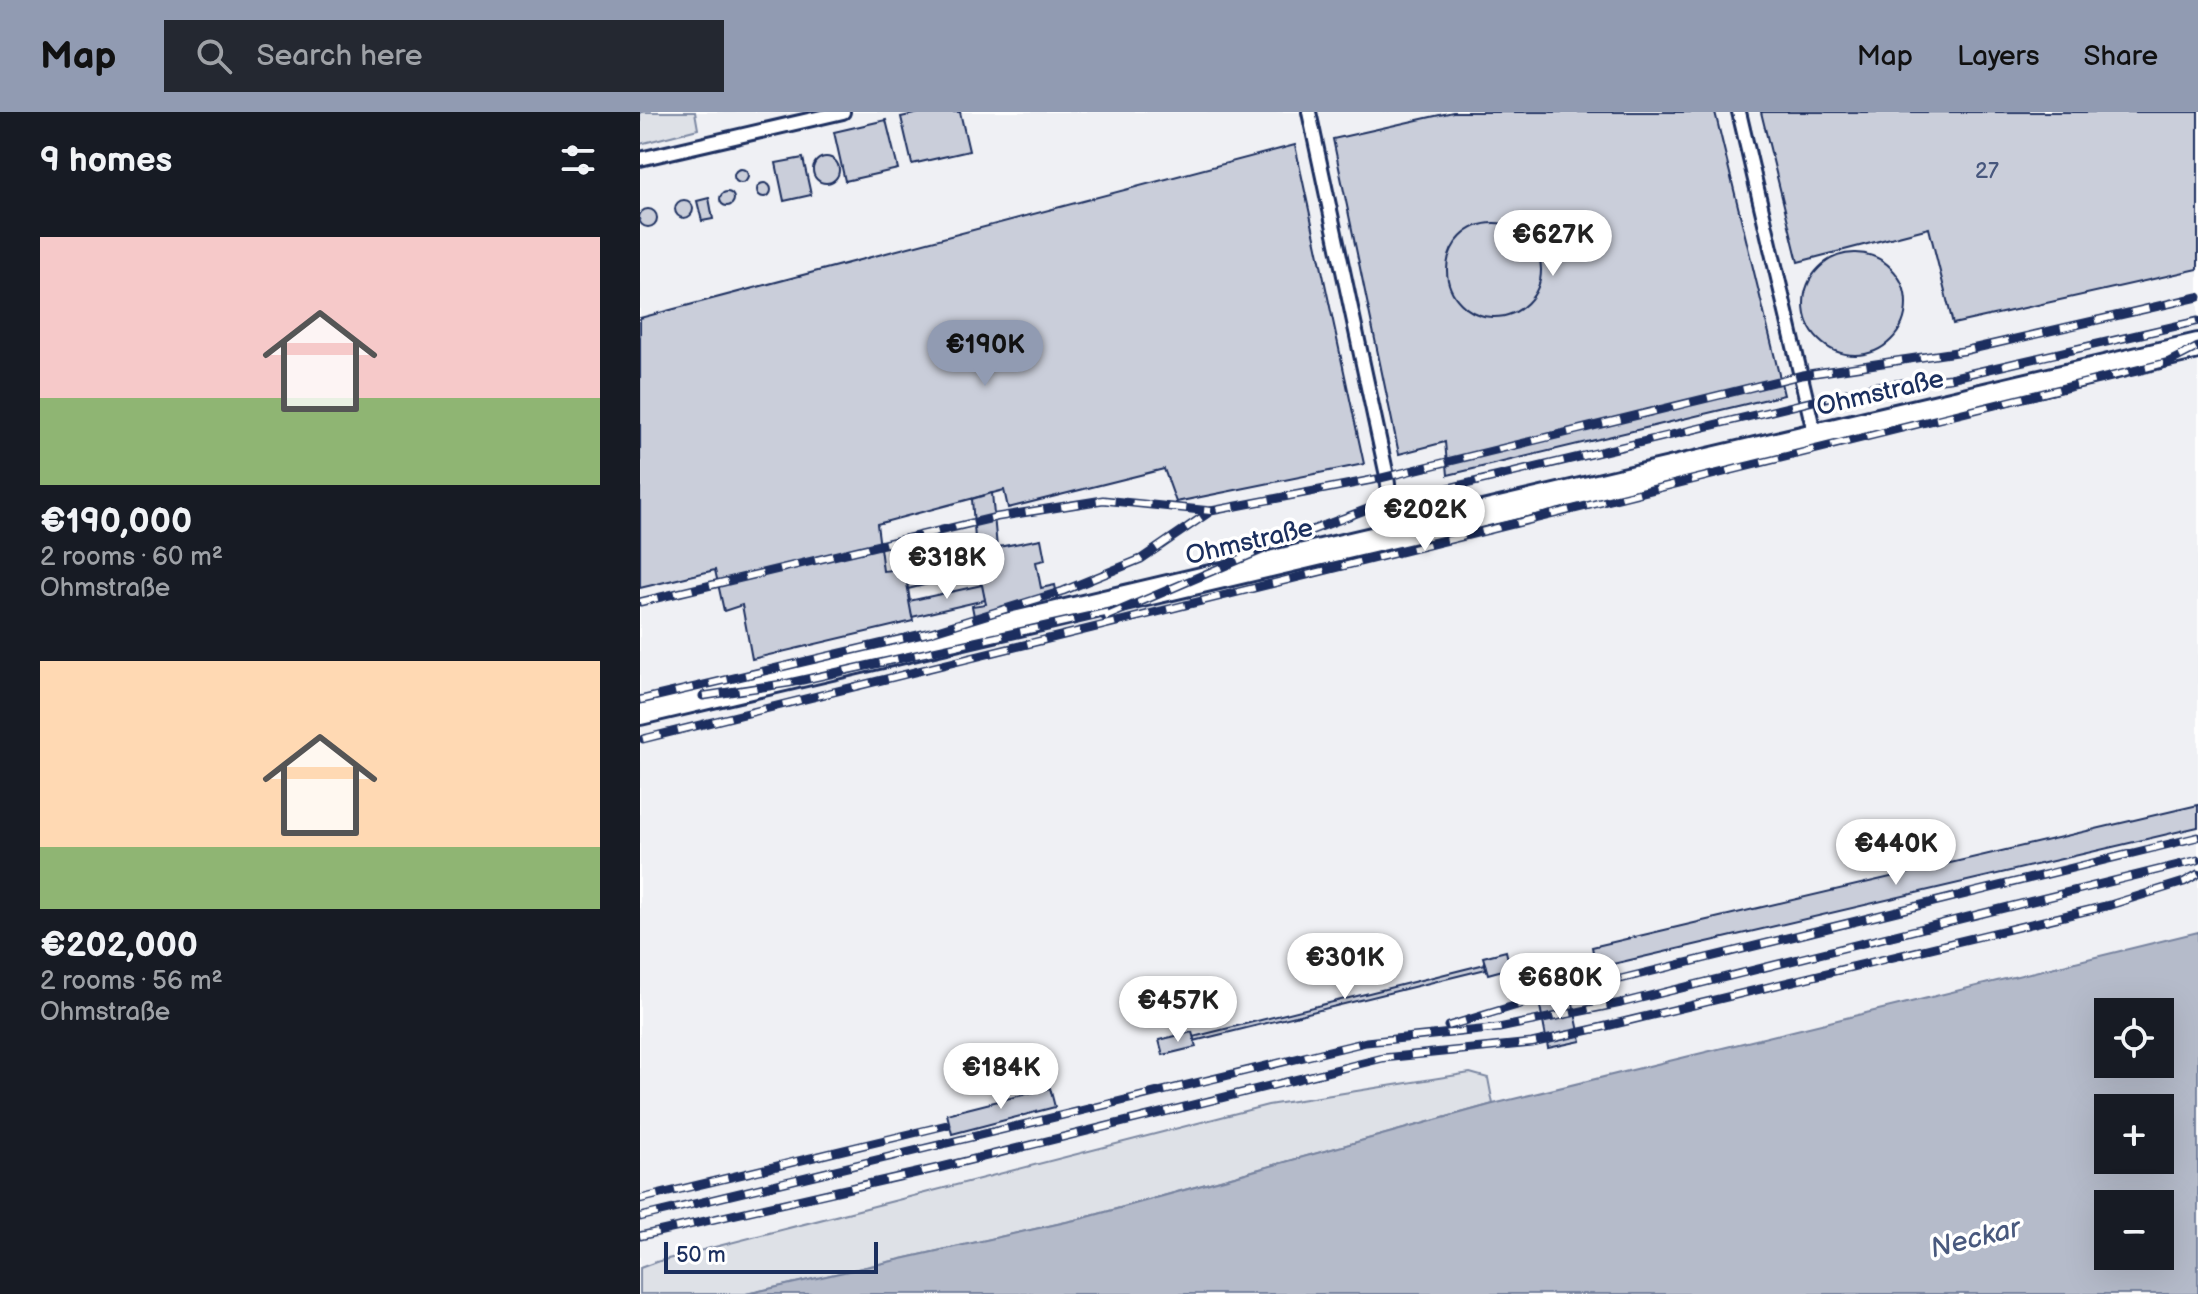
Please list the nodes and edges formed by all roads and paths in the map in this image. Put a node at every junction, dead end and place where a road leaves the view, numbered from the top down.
1 (1739, 112) edge
2 (834, 113) edge
3 (1312, 113) edge
4 (640, 159) edge
5 (2198, 346) edge
6 (1815, 436) junction
7 (1394, 535) junction
8 (640, 712) edge

1 - 6 lane
2 - 4 lane
3 - 7 lane
5 - 6 street, Ohmstraße
6 - 7 street, Ohmstraße
7 - 8 street, Ohmstraße

